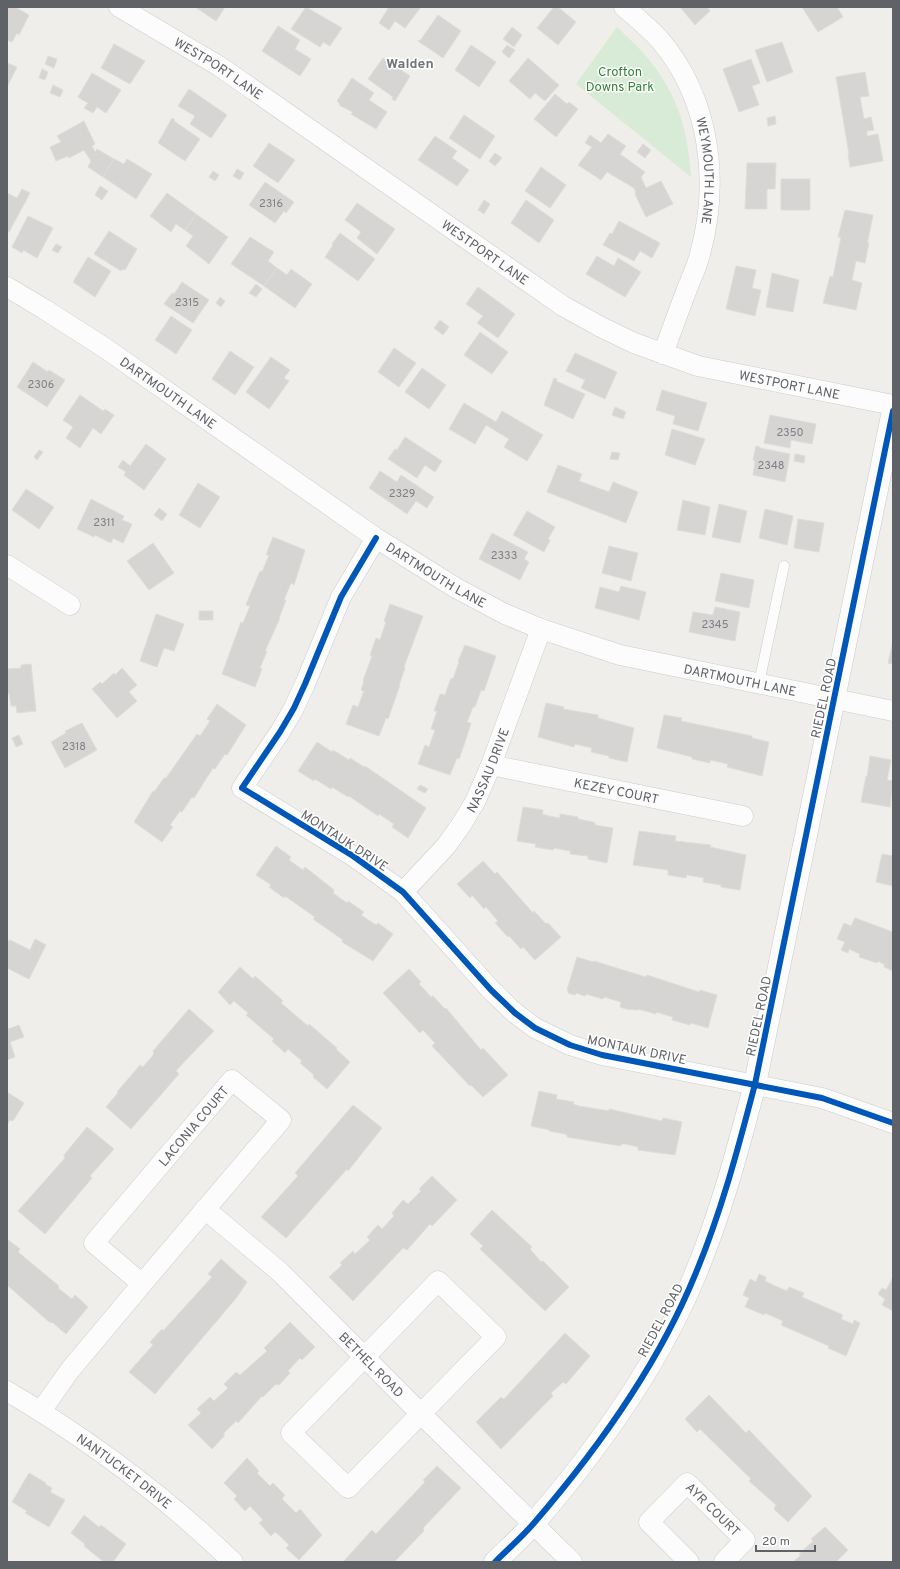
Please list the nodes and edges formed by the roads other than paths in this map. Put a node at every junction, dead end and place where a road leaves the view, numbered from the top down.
1 (119, 7) edge
2 (624, 7) edge
3 (7, 287) edge
4 (663, 354) junction
5 (893, 405) edge
6 (893, 411) edge
7 (376, 538) junction
8 (7, 564) edge
9 (784, 566) dead end
10 (70, 605) dead end
11 (541, 629) junction
12 (758, 683) junction
13 (834, 699) junction
14 (893, 711) edge
15 (490, 765) junction
16 (743, 816) dead end
17 (403, 892) junction
18 (755, 1084) junction
19 (893, 1124) edge
20 (205, 1210) junction
21 (142, 1284) junction
22 (365, 1356) junction
23 (7, 1392) edge
24 (41, 1411) junction
25 (421, 1414) junction
26 (533, 1524) junction
27 (233, 1562) edge
28 (495, 1562) edge
29 (572, 1562) edge
30 (689, 1562) edge
31 (724, 1562) edge

1 - 4 street, WESTPORT LANE
2 - 4 street, WEYMOUTH LANE
3 - 7 street, DARTMOUTH LANE
4 - 5 street, WESTPORT LANE
6 - 13 street, RIEDEL ROAD
7 - 11 street, DARTMOUTH LANE
7 - 17 street, MONTAUK DRIVE
8 - 10 street
9 - 12 lane
11 - 12 street, DARTMOUTH LANE
11 - 15 street, NASSAU DRIVE
12 - 13 street, DARTMOUTH LANE
13 - 14 street, DARTMOUTH LANE
13 - 18 street, RIEDEL ROAD
15 - 16 street, KEZEY COURT
15 - 17 street, NASSAU DRIVE
17 - 18 street, MONTAUK DRIVE
18 - 19 street, MONTAUK DRIVE
18 - 26 street, RIEDEL ROAD
20 - 21 street, LACONIA COURT
20 - 21 street, LACONIA COURT
20 - 22 street, BETHEL ROAD
21 - 24 street, LACONIA COURT
22 - 25 street, BETHEL ROAD
22 - 25 street
22 - 25 street
23 - 24 street, NANTUCKET DRIVE
24 - 27 street, NANTUCKET DRIVE
25 - 26 street, BETHEL ROAD
26 - 28 street, RIEDEL ROAD
26 - 29 street, BETHEL ROAD
30 - 31 street, AYR COURT

